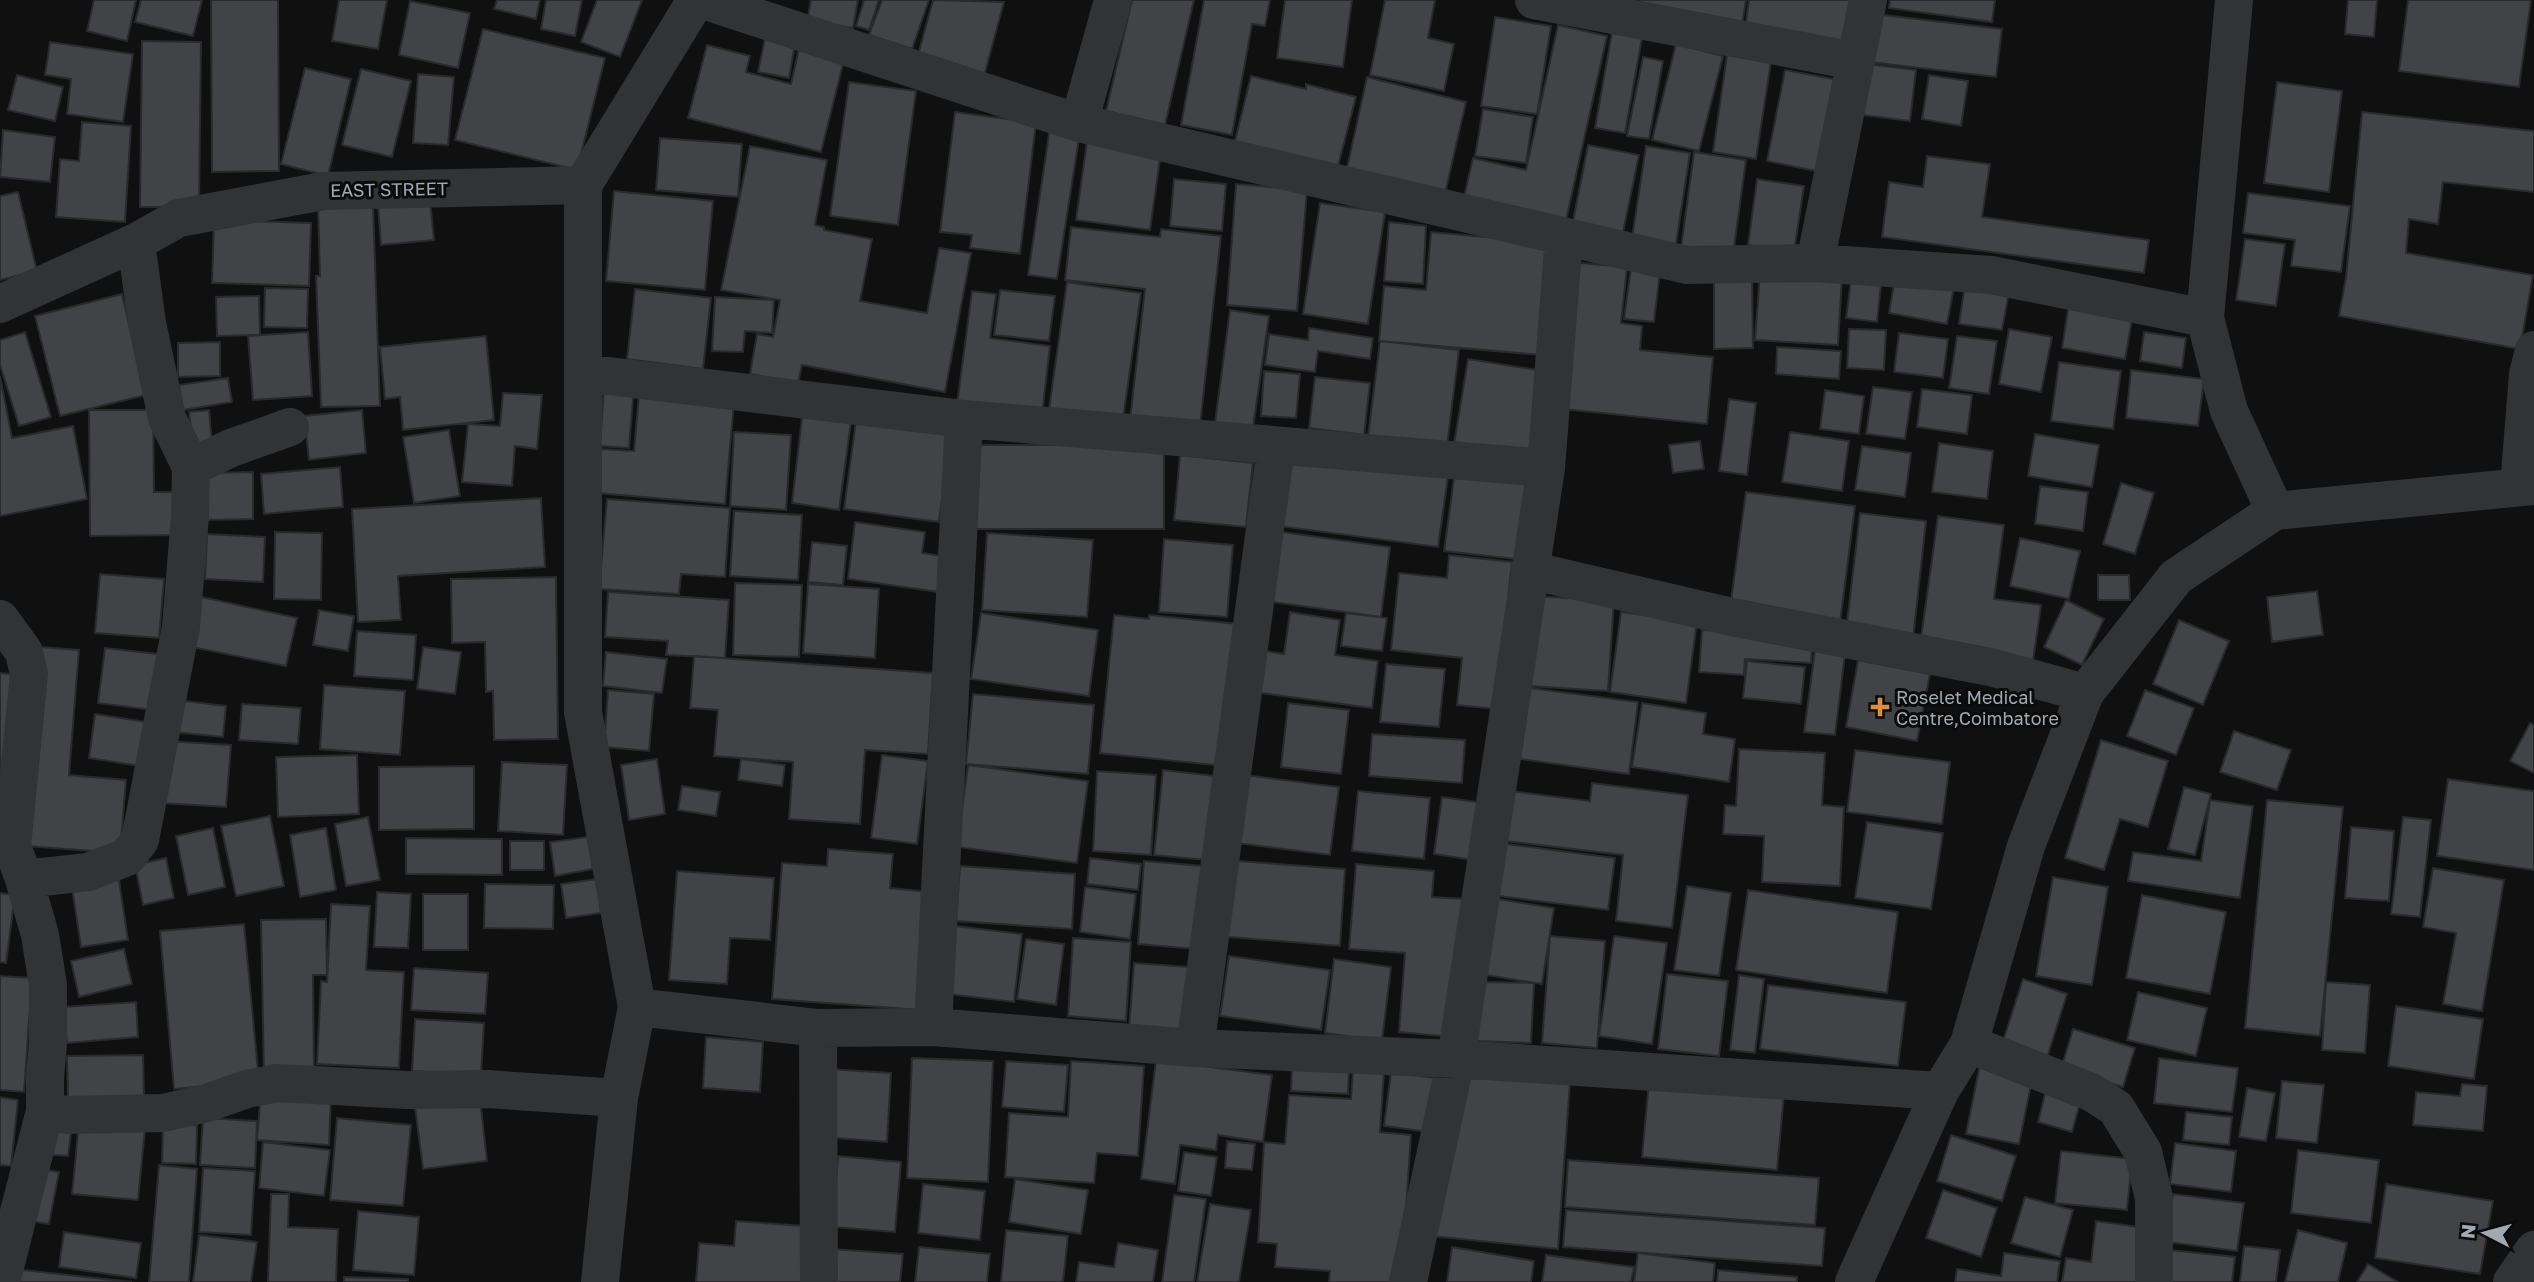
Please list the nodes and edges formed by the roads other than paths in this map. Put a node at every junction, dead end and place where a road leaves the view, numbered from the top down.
1 (696, 0) edge
2 (703, 0) edge
3 (1113, 0) edge
4 (1534, 0) edge
5 (1868, 0) edge
6 (2234, 0) edge
7 (1616, 8) edge
8 (1855, 61) junction
9 (1079, 123) junction
10 (583, 185) junction
11 (1564, 237) junction
12 (136, 242) junction
13 (1815, 263) junction
14 (0, 304) edge
15 (2206, 318) junction
16 (2534, 351) edge
17 (584, 373) junction
18 (964, 419) junction
19 (290, 427) dead end
20 (1276, 447) junction
21 (191, 467) junction
22 (1546, 468) junction
23 (2527, 486) edge
24 (2275, 511) junction
25 (1530, 570) junction
26 (0, 619) edge
27 (2085, 693) junction
28 (24, 879) junction
29 (637, 1006) junction
30 (933, 1027) junction
31 (818, 1028) junction
32 (1969, 1044) junction
33 (1195, 1048) junction
34 (1456, 1059) junction
35 (1940, 1091) junction
36 (619, 1098) junction
37 (45, 1111) junction
38 (2534, 1250) edge
39 (1, 1282) edge
40 (600, 1282) edge
41 (819, 1282) edge
42 (1408, 1282) edge
43 (1854, 1282) edge
44 (2154, 1282) edge
45 (2512, 1282) edge

1 - 10 street
2 - 9 street
3 - 9 street
4 - 7 street
5 - 8 street
6 - 15 street
7 - 8 street
8 - 13 street
9 - 11 street
10 - 12 street, EAST STREET
10 - 17 street
11 - 13 street
11 - 22 street
12 - 14 street, EAST STREET
12 - 21 street
13 - 15 street
15 - 24 street
16 - 23 street
17 - 18 street
17 - 29 street
18 - 20 street
18 - 30 street
19 - 21 street
20 - 22 street
20 - 33 street
21 - 28 street
22 - 25 street
23 - 24 street
24 - 27 street
25 - 27 street
25 - 34 street
26 - 28 street
27 - 32 street
28 - 37 street
29 - 31 street
29 - 36 street
30 - 31 street
30 - 33 street
31 - 41 street
32 - 35 street
32 - 44 street
33 - 34 street
34 - 35 street
34 - 42 street
35 - 43 street
36 - 37 street
36 - 40 street
37 - 39 street
38 - 45 street

